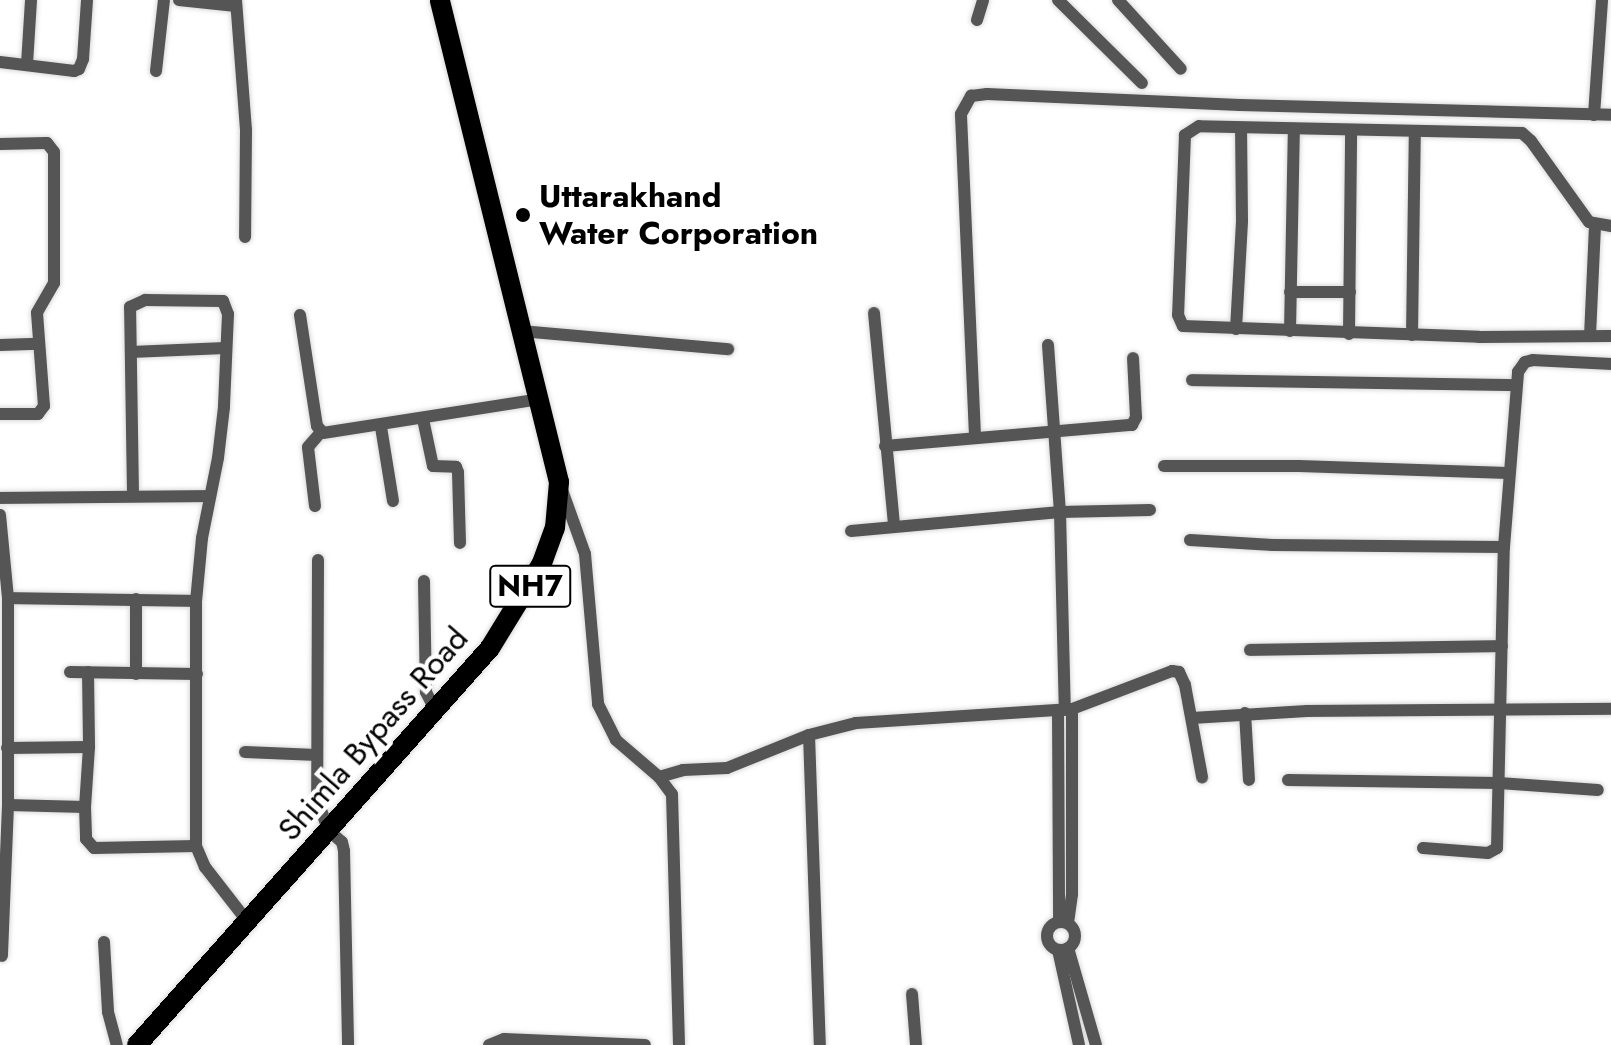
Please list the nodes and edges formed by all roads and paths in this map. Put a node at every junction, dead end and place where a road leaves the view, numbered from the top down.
1 (31, 0) edge
2 (87, 0) edge
3 (164, 0) edge
4 (179, 0) edge
5 (440, 0) edge
6 (983, 0) edge
7 (1058, 0) edge
8 (1118, 0) edge
9 (1602, 0) edge
10 (236, 3) edge
11 (977, 20) dead end
12 (0, 62) edge
13 (27, 64) junction
14 (1181, 69) dead end
15 (156, 71) dead end
16 (1142, 83) dead end
17 (1594, 115) junction
18 (1611, 115) edge
19 (1241, 128) junction
20 (1294, 130) junction
21 (1351, 131) junction
22 (1415, 131) junction
23 (0, 144) edge
24 (1595, 226) junction
25 (1611, 226) edge
26 (245, 237) dead end
27 (1290, 292) junction
28 (1350, 292) junction
29 (874, 313) dead end
30 (300, 315) dead end
31 (1236, 329) junction
32 (521, 331) junction
33 (1290, 331) junction
34 (1349, 334) junction
35 (1412, 335) junction
36 (1590, 336) junction
37 (1611, 336) edge
38 (38, 344) junction
39 (0, 345) edge
40 (1048, 345) dead end
41 (225, 348) junction
42 (728, 349) dead end
43 (131, 352) junction
44 (1133, 358) dead end
45 (1611, 364) edge
46 (1192, 380) dead end
47 (1516, 385) junction
48 (539, 399) junction
49 (0, 414) edge
50 (423, 419) junction
51 (381, 427) junction
52 (1054, 429) junction
53 (320, 433) junction
54 (975, 436) junction
55 (885, 446) junction
56 (1164, 466) dead end
57 (1508, 473) junction
58 (559, 482) junction
59 (133, 494) junction
60 (210, 496) junction
61 (0, 498) edge
62 (393, 501) dead end
63 (315, 506) dead end
64 (1150, 510) dead end
65 (1060, 512) junction
66 (0, 515) edge
67 (894, 525) junction
68 (851, 531) dead end
69 (1190, 540) dead end
70 (460, 543) dead end
71 (1504, 547) junction
72 (318, 560) dead end
73 (424, 581) dead end
74 (8, 598) junction
75 (136, 599) junction
76 (196, 601) junction
77 (1502, 646) junction
78 (1250, 650) dead end
79 (70, 672) dead end
80 (88, 672) junction
81 (136, 674) junction
82 (197, 674) junction
83 (1611, 709) edge
84 (1065, 710) junction
85 (1498, 711) junction
86 (436, 712) junction
87 (1245, 713) junction
88 (1192, 718) junction
89 (809, 735) junction
90 (89, 747) junction
91 (7, 748) junction
92 (245, 752) dead end
93 (317, 755) junction
94 (659, 777) junction
95 (1202, 777) dead end
96 (1249, 780) dead end
97 (1288, 780) dead end
98 (1499, 783) junction
99 (1598, 790) dead end
100 (8, 805) junction
101 (85, 807) junction
102 (328, 830) junction
103 (196, 846) junction
104 (1423, 848) dead end
105 (247, 921) junction
106 (1064, 922) junction
107 (104, 942) dead end
108 (1063, 949) junction
109 (2, 956) dead end
110 (912, 994) dead end
111 (117, 1045) edge
112 (137, 1045) edge
113 (348, 1045) edge
114 (489, 1045) edge
115 (645, 1045) edge
116 (679, 1045) edge
117 (820, 1045) edge
118 (916, 1045) edge
119 (1079, 1045) edge
120 (1096, 1045) edge

1 - 13 street
2 - 13 street
3 - 15 street
4 - 10 street
5 - 32 highway, Shimla Bypass Road / NH7
6 - 11 street
7 - 16 street
8 - 14 street
9 - 17 street
10 - 26 street
12 - 13 street
17 - 18 street
17 - 54 street
19 - 20 street
19 - 31 street
19 - 31 street
20 - 21 street
20 - 27 street
21 - 22 street
21 - 28 street
22 - 24 street
22 - 35 street
23 - 38 street
24 - 25 street
24 - 36 street
27 - 28 street
27 - 33 street
28 - 34 street
29 - 55 street
30 - 53 street
31 - 33 street
32 - 42 street
32 - 48 highway, Shimla Bypass Road / NH7
33 - 34 street
34 - 35 street
35 - 36 street
36 - 37 street
38 - 39 street
38 - 49 street
40 - 52 street
41 - 43 street
41 - 43 street
41 - 60 street
43 - 59 street
44 - 52 street
45 - 47 street
46 - 47 street
47 - 57 street
48 - 50 street
48 - 58 highway, Shimla Bypass Road / NH7
50 - 51 street
50 - 70 street
51 - 53 street
51 - 62 street
52 - 54 street
52 - 65 street
53 - 63 street
54 - 55 street
55 - 67 street
56 - 57 street
57 - 71 street
58 - 86 highway, Shimla Bypass Road / NH7
58 - 94 street
59 - 60 street
59 - 61 street
60 - 76 street
64 - 65 street
65 - 67 street
65 - 84 street
66 - 74 street
67 - 68 street
69 - 71 street
71 - 77 street
72 - 93 street
73 - 86 street
74 - 75 street
74 - 91 street
75 - 76 street
75 - 81 street
76 - 82 street
77 - 78 street
77 - 85 street
79 - 80 street
80 - 81 street
80 - 90 street
81 - 82 street
82 - 103 street
83 - 85 street
84 - 88 street
84 - 89 street
84 - 106 street
85 - 87 street
85 - 98 street
86 - 102 highway, Shimla Bypass Road / NH7
87 - 88 street
87 - 96 street
88 - 95 street
89 - 94 street
89 - 117 street
90 - 91 street
90 - 101 street
91 - 100 street
92 - 93 street
93 - 102 street
94 - 116 street
97 - 98 street
98 - 99 street
98 - 104 street
100 - 101 street
100 - 109 street
101 - 103 street
102 - 105 highway, Shimla Bypass Road / NH7
102 - 113 street
103 - 105 street
105 - 112 highway, Shimla Bypass Road / NH7
106 - 108 street
106 - 108 street
107 - 111 street
108 - 119 street
108 - 120 street
110 - 118 street
114 - 115 street

